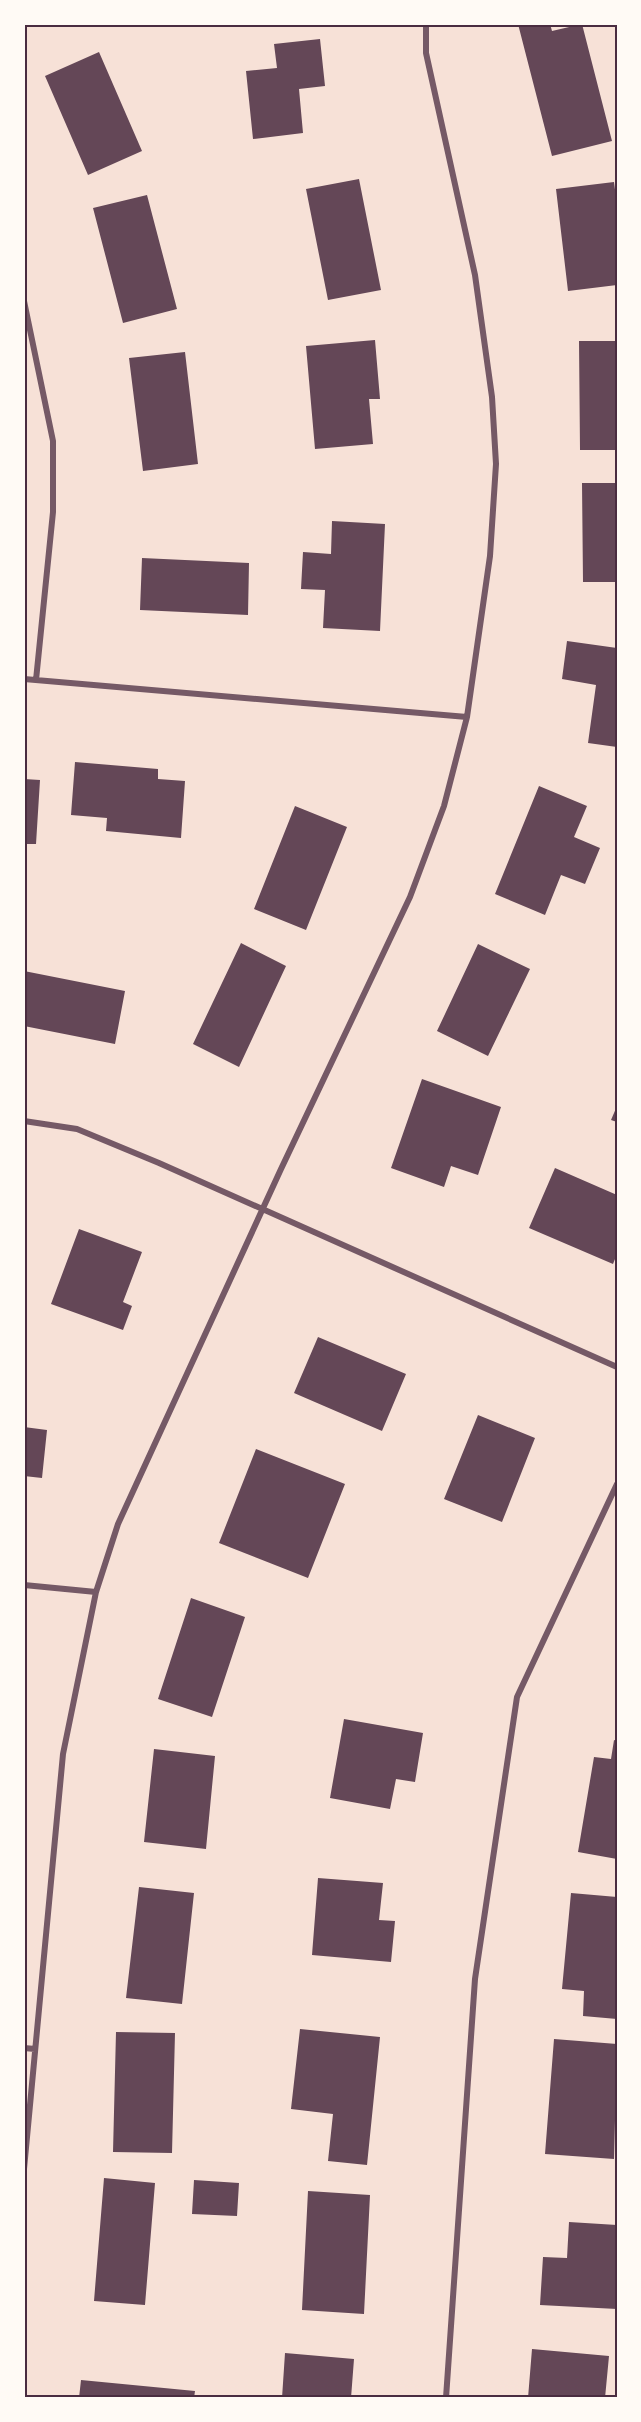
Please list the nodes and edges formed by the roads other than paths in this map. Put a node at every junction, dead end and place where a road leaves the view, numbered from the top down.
1 (426, 24) edge
2 (24, 301) edge
3 (24, 679) edge
4 (36, 680) junction
5 (467, 717) junction
6 (24, 1120) edge
7 (264, 1209) junction
8 (617, 1367) edge
9 (617, 1484) edge
10 (24, 1585) edge
11 (96, 1592) junction
12 (24, 2048) edge
13 (35, 2049) junction
14 (24, 2169) edge
15 (446, 2398) edge

1 - 5 street
2 - 4 street
3 - 4 street
4 - 5 street
5 - 7 street
6 - 7 street
7 - 8 street
7 - 11 street
9 - 15 street
10 - 11 street
11 - 13 street
12 - 13 street
13 - 14 street

